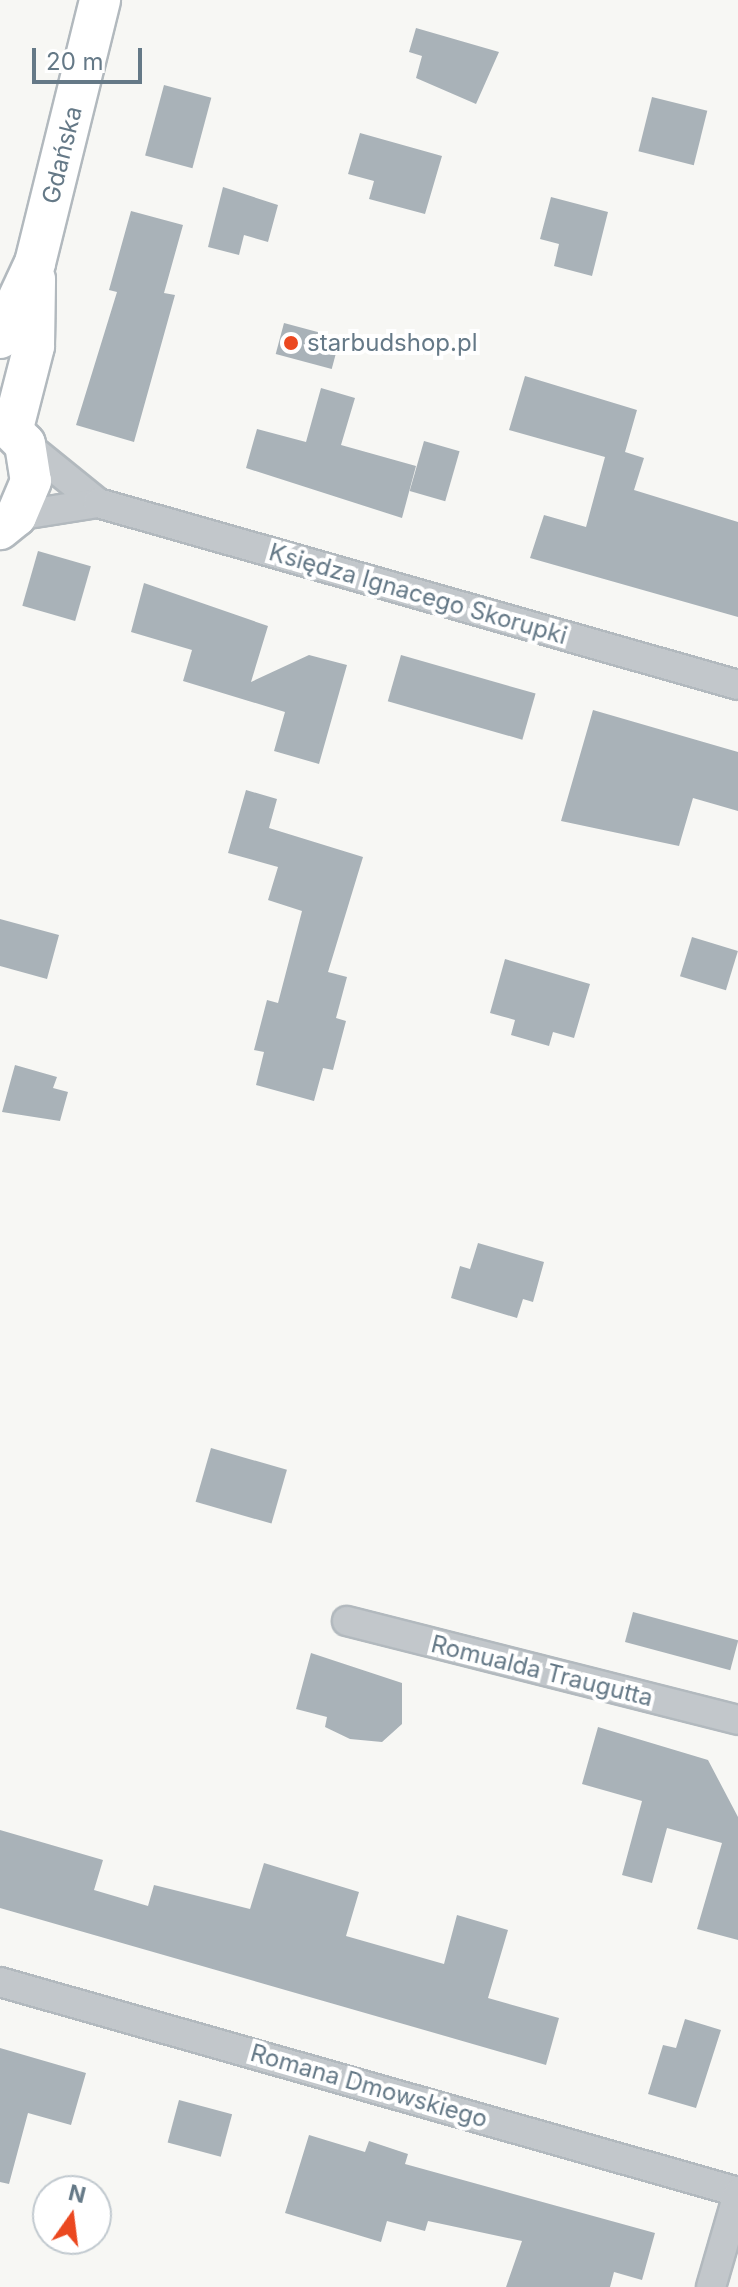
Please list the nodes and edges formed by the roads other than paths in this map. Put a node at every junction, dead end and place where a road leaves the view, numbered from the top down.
1 (100, 0) edge
2 (35, 263) junction
3 (0, 338) edge
4 (13, 430) edge
5 (98, 503) junction
6 (8, 522) edge
7 (738, 685) edge
8 (347, 1621) dead end
9 (738, 1720) edge
10 (0, 1982) edge
11 (738, 2193) edge
12 (711, 2287) edge

1 - 2 main road, Gdańska
2 - 3 main road, Gdańska
2 - 4 main road, Gdańska
4 - 5 street, Księdza Ignacego Skorupki
4 - 6 main road
5 - 6 street, Księdza Ignacego Skorupki
5 - 7 street, Księdza Ignacego Skorupki
8 - 9 street, Romualda Traugutta
10 - 11 street, Romana Dmowskiego
11 - 12 street

